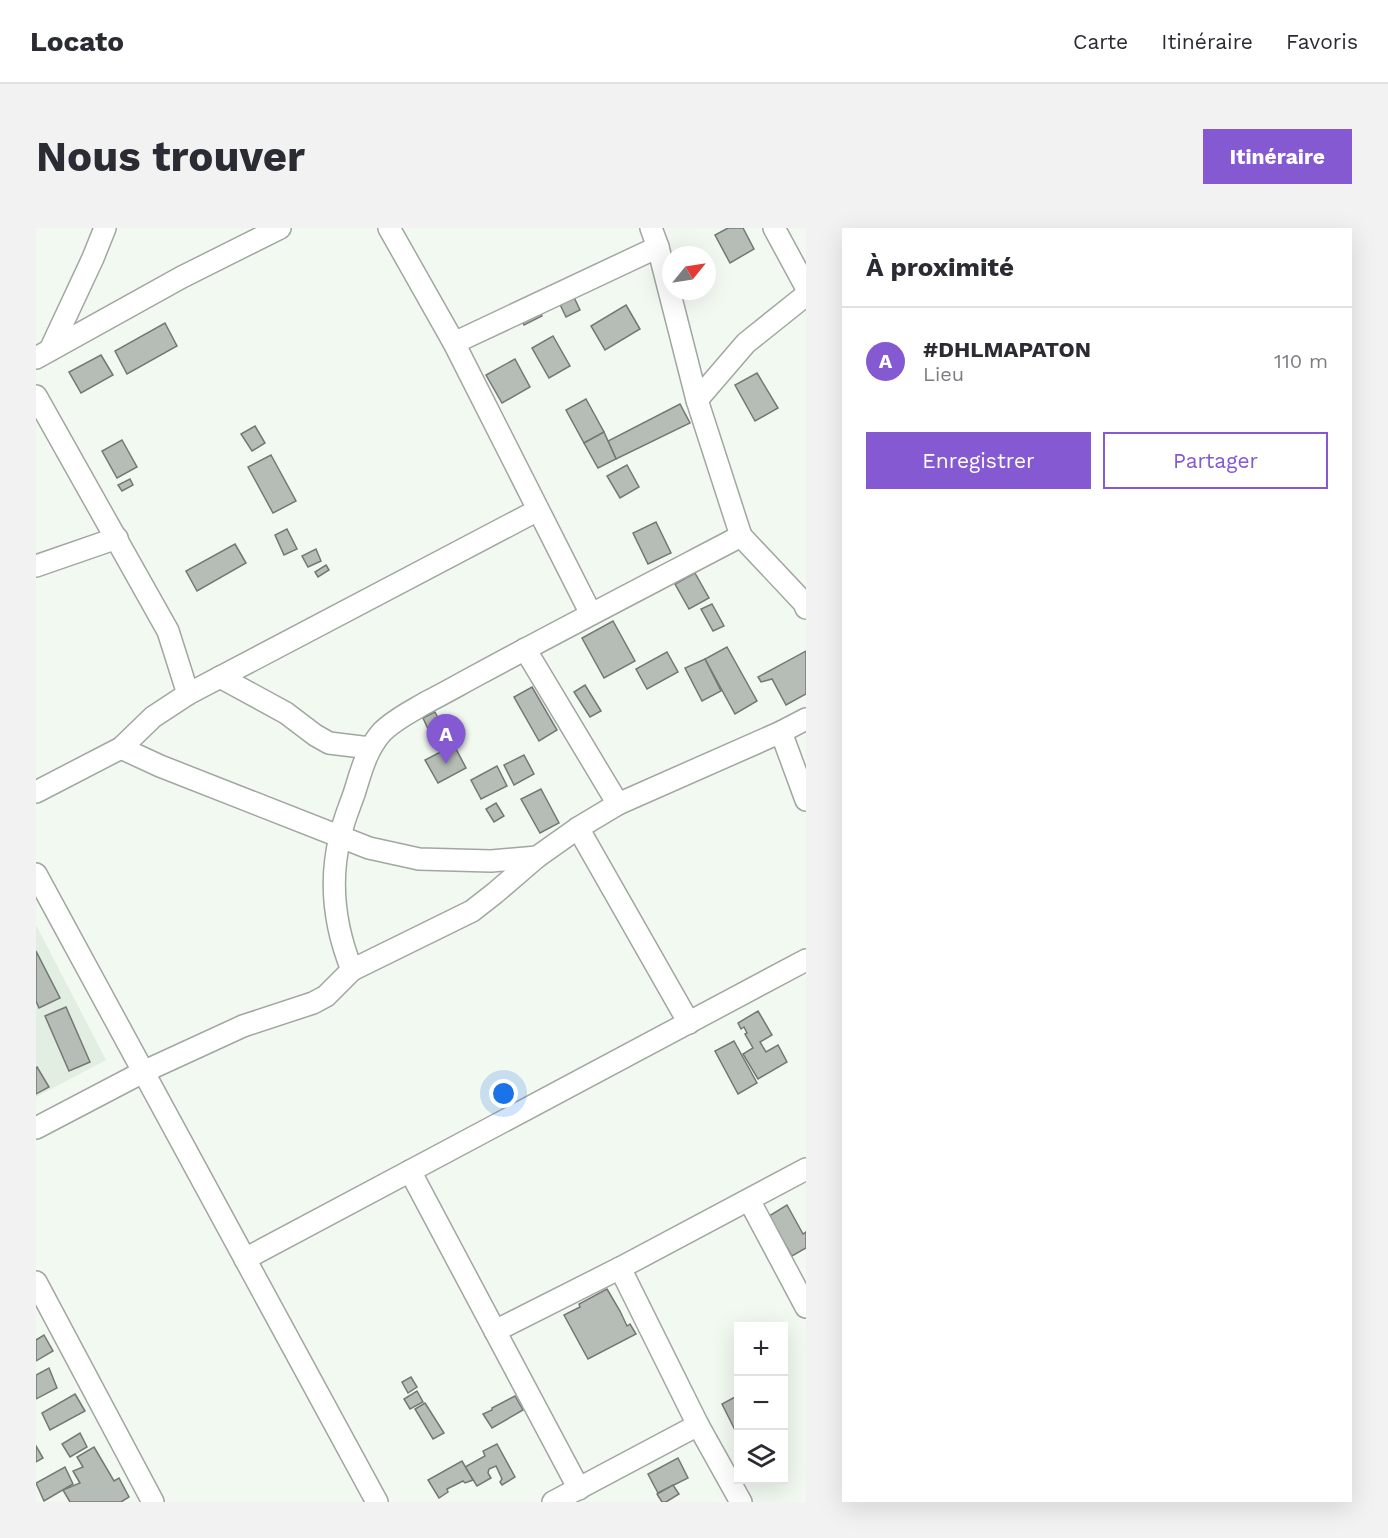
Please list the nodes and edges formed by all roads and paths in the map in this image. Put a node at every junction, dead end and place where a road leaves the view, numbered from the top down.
1 (105, 228) edge
2 (280, 228) edge
3 (389, 228) edge
4 (774, 228) edge
5 (655, 238) edge
6 (806, 287) edge
7 (806, 295) edge
8 (454, 343) junction
9 (43, 354) edge
10 (36, 396) edge
11 (697, 400) junction
12 (538, 510) junction
13 (741, 536) junction
14 (117, 538) junction
15 (36, 566) edge
16 (806, 608) edge
17 (591, 614) junction
18 (525, 649) junction
19 (220, 677) junction
20 (188, 694) junction
21 (806, 719) edge
22 (781, 732) junction
23 (121, 748) junction
24 (370, 748) junction
25 (36, 792) edge
26 (806, 800) edge
27 (618, 804) junction
28 (578, 828) junction
29 (340, 837) junction
30 (537, 857) junction
31 (36, 874) edge
32 (806, 960) edge
33 (352, 970) junction
34 (689, 1023) junction
35 (143, 1072) junction
36 (36, 1128) edge
37 (806, 1168) edge
38 (410, 1171) junction
39 (749, 1200) junction
40 (245, 1259) junction
41 (620, 1268) junction
42 (36, 1282) edge
43 (806, 1307) edge
44 (495, 1331) junction
45 (698, 1425) junction
46 (579, 1489) junction
47 (153, 1502) edge
48 (377, 1502) edge
49 (554, 1502) edge
50 (741, 1502) edge

1 - 9 street
2 - 9 street
3 - 8 street
4 - 6 street
5 - 8 street
5 - 11 street
7 - 11 street
8 - 12 street
10 - 14 street
11 - 13 street
12 - 17 street
12 - 19 street
13 - 16 street
13 - 17 street
14 - 15 street
14 - 20 street
17 - 18 street
18 - 24 street
18 - 27 street
19 - 20 street
19 - 24 street
20 - 23 street
21 - 22 street
22 - 26 street
22 - 27 street
23 - 25 street
23 - 29 street
24 - 29 street
27 - 28 street
28 - 30 street
28 - 34 street
29 - 30 street
29 - 33 street
30 - 33 street
31 - 35 street
32 - 34 street
33 - 35 street
34 - 38 street
35 - 36 street
35 - 40 street
37 - 39 street
38 - 40 street
38 - 44 street
39 - 41 street
39 - 43 street
40 - 48 street
41 - 44 street
41 - 45 street
42 - 47 street
44 - 46 street
45 - 46 street
45 - 50 street
46 - 49 street

